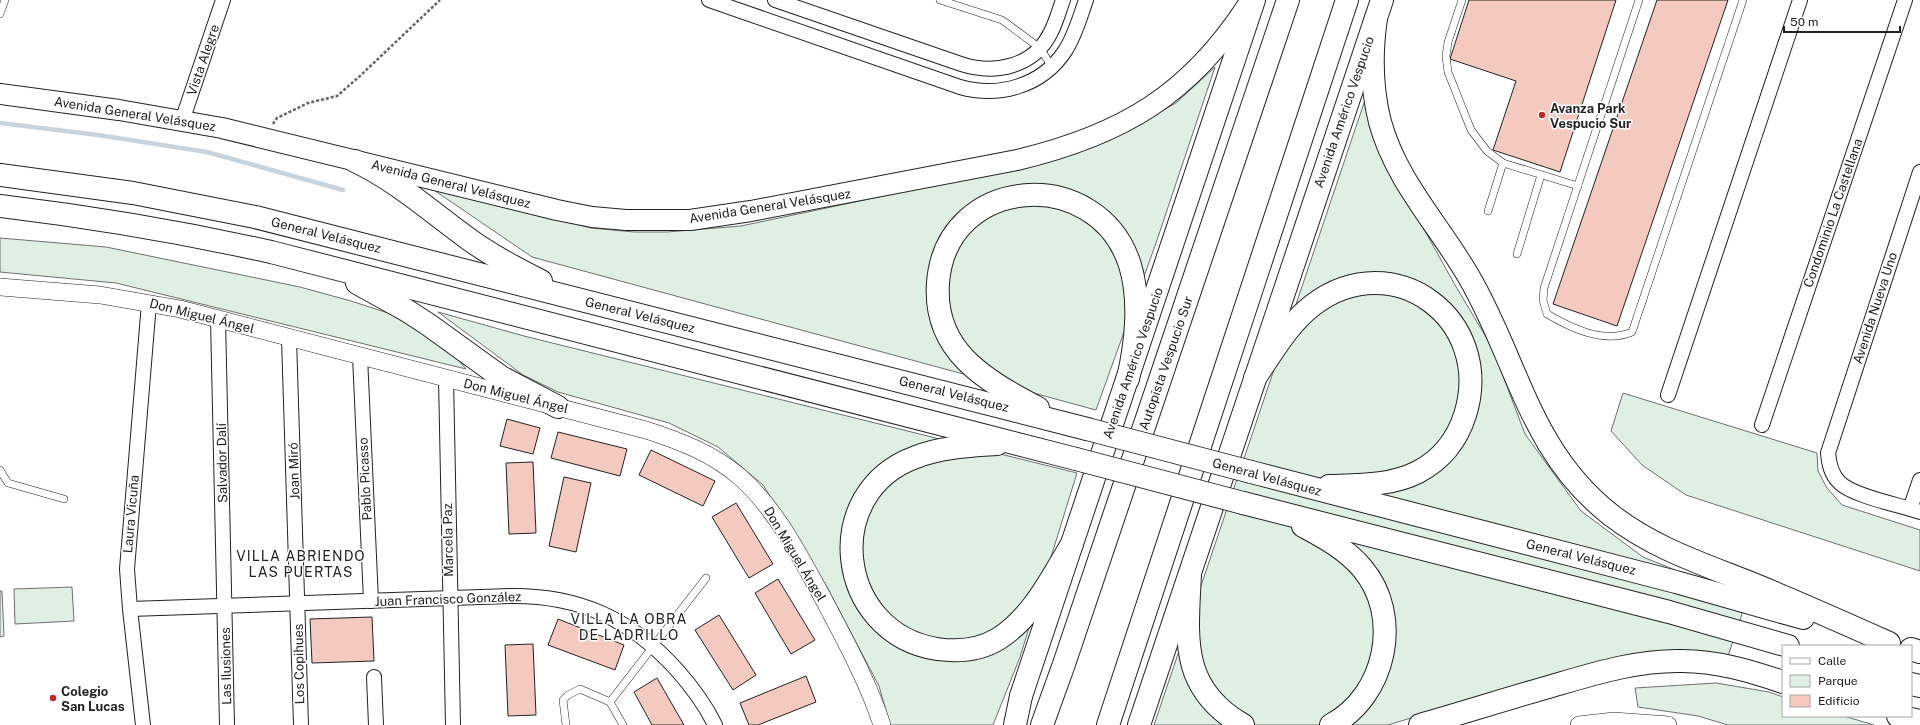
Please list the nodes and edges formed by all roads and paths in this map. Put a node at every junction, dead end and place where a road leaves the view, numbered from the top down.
1 (5, 0) edge
2 (224, 0) edge
3 (440, 0) edge
4 (709, 0) edge
5 (775, 0) edge
6 (940, 0) edge
7 (1063, 0) edge
8 (1086, 0) edge
9 (1253, 0) edge
10 (1288, 0) edge
11 (1347, 0) edge
12 (1462, 0) edge
13 (1639, 0) edge
14 (1743, 0) edge
15 (1800, 0) edge
16 (1905, 0) edge
17 (1379, 9) edge
18 (0, 14) edge
19 (1055, 24) junction
20 (1076, 30) junction
21 (1040, 48) junction
22 (1052, 67) junction
23 (0, 94) edge
24 (182, 121) junction
25 (264, 138) junction
26 (355, 161) junction
27 (1503, 163) junction
28 (1920, 172) edge
29 (0, 175) edge
30 (1541, 175) junction
31 (1578, 186) junction
32 (0, 206) edge
33 (1488, 211) dead end
34 (1516, 254) dead end
35 (316, 264) junction
36 (0, 287) edge
37 (586, 301) junction
38 (149, 303) junction
39 (218, 319) junction
40 (290, 338) junction
41 (360, 356) junction
42 (446, 378) junction
43 (1255, 378) junction
44 (1128, 379) junction
45 (1668, 395) dead end
46 (558, 406) junction
47 (1762, 425) dead end
48 (1085, 428) junction
49 (1017, 443) junction
50 (0, 470) edge
51 (1920, 480) edge
52 (1301, 486) junction
53 (64, 499) dead end
54 (1915, 510) edge
55 (1274, 511) junction
56 (1072, 544) junction
57 (1190, 574) junction
58 (706, 578) dead end
59 (449, 599) junction
60 (371, 601) junction
61 (298, 604) junction
62 (225, 606) junction
63 (130, 609) junction
64 (1894, 644) edge
65 (1785, 645) edge
66 (653, 647) junction
67 (374, 677) dead end
68 (1782, 682) edge
69 (1021, 696) junction
70 (610, 702) junction
71 (1904, 717) edge
72 (1920, 720) edge
73 (143, 725) edge
74 (227, 725) edge
75 (300, 725) edge
76 (376, 725) edge
77 (453, 725) edge
78 (566, 725) edge
79 (623, 725) edge
80 (715, 725) edge
81 (882, 725) edge
82 (1009, 725) edge
83 (1015, 725) edge
84 (1042, 725) edge
85 (1108, 725) edge
86 (1139, 725) edge
87 (1243, 725) edge
88 (1331, 725) edge
89 (1420, 725) edge
90 (1579, 725) edge
91 (1668, 725) edge

1 - 18 lane
2 - 24 street, Vista Alegre
3 - 25 path
4 - 22 street
5 - 21 street
6 - 21 lane
7 - 19 street
8 - 20 street
9 - 26 main road, Avenida General Velásquez
9 - 44 main road, Avenida Américo Vespucio
10 - 84 main road, Autopista Vespucio Sur
11 - 85 main road
12 - 27 lane
13 - 31 lane
14 - 31 lane
15 - 45 street
16 - 47 street, Condominio La Castellana
17 - 43 main road, Avenida Américo Vespucio
17 - 64 main road
19 - 20 street
19 - 21 street
20 - 22 street
21 - 22 lane
23 - 24 main road, Avenida General Velásquez
24 - 25 main road, Avenida General Velásquez
25 - 26 main road, Avenida General Velásquez
26 - 37 main road
27 - 30 lane
27 - 33 lane
28 - 54 street, Avenida Nueva Uno
29 - 37 main road, General Velásquez
30 - 31 lane
30 - 34 lane
32 - 35 main road
35 - 46 main road
35 - 49 main road
36 - 38 street, Don Miguel Ángel
37 - 48 main road, General Velásquez
38 - 39 street, Don Miguel Ángel
38 - 63 street, Laura Vicuña
39 - 40 street, Don Miguel Ángel
39 - 62 street, Salvador Dalí
40 - 41 street, Don Miguel Ángel
40 - 61 street, Joan Miró
41 - 42 street, Don Miguel Ángel
41 - 60 street, Pablo Picasso
42 - 46 street, Don Miguel Ángel
42 - 59 street, Marcela Paz
43 - 52 main road
43 - 57 main road, Avenida Américo Vespucio
44 - 48 main road
44 - 56 main road, Avenida Américo Vespucio
46 - 81 street, Don Miguel Ángel
48 - 52 main road, General Velásquez, bridge
49 - 55 main road, bridge
49 - 56 main road
50 - 53 lane
51 - 54 street
52 - 64 main road, General Velásquez
55 - 65 main road
55 - 88 main road
56 - 69 main road, Avenida Américo Vespucio
57 - 86 main road, Avenida Américo Vespucio
57 - 87 main road
58 - 66 lane
59 - 60 street, Juan Francisco González
59 - 66 street, Juan Francisco González
59 - 77 street, Marcela Paz
60 - 61 street, Juan Francisco González
61 - 62 street, Juan Francisco González
61 - 75 street, Los Copihues
62 - 63 street, Juan Francisco González
62 - 74 street, Las Ilusiones
63 - 73 street, Laura Vicuña
66 - 70 lane
66 - 80 street, Juan Francisco González
67 - 76 street
68 - 89 main road
69 - 82 main road, Avenida Américo Vespucio
69 - 83 main road
70 - 78 lane
70 - 79 lane
71 - 72 main road
90 - 91 street

